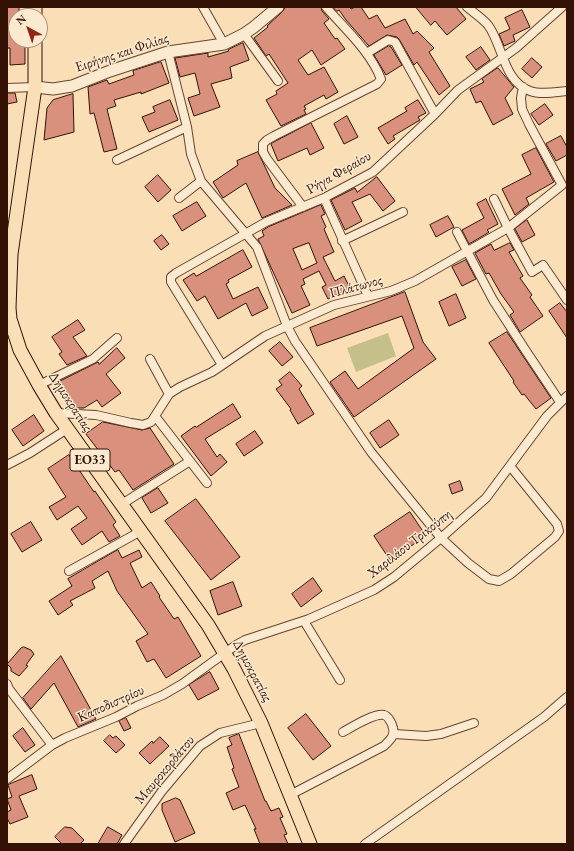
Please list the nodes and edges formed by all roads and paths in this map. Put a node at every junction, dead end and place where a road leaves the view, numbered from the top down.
1 (203, 7) edge
2 (326, 7) edge
3 (466, 7) edge
4 (562, 7) edge
5 (276, 8) edge
6 (244, 34) junction
7 (224, 44) junction
8 (35, 48) edge
9 (168, 52) junction
10 (367, 54) junction
11 (503, 58) junction
12 (278, 81) dead end
13 (35, 87) junction
14 (524, 87) junction
15 (7, 88) edge
16 (567, 91) edge
17 (435, 114) junction
18 (187, 128) junction
19 (117, 160) dead end
20 (201, 181) junction
21 (179, 198) dead end
22 (324, 198) junction
23 (494, 199) dead end
24 (303, 207) junction
25 (403, 212) dead end
26 (508, 228) junction
27 (457, 232) dead end
28 (246, 234) junction
29 (342, 241) junction
30 (10, 242) edge
31 (468, 250) junction
32 (368, 296) junction
33 (567, 300) edge
34 (287, 326) junction
35 (117, 338) dead end
36 (150, 359) dead end
37 (222, 365) junction
38 (39, 386) junction
39 (169, 394) junction
40 (567, 396) edge
41 (560, 402) junction
42 (56, 413) junction
43 (156, 416) junction
44 (67, 428) junction
45 (190, 461) junction
46 (7, 465) edge
47 (510, 466) junction
48 (207, 483) dead end
49 (122, 504) junction
50 (141, 531) junction
51 (441, 538) junction
52 (69, 571) dead end
53 (304, 621) junction
54 (225, 653) junction
55 (340, 680) dead end
56 (7, 684) edge
57 (567, 697) edge
58 (261, 722) junction
59 (474, 722) dead end
60 (343, 732) dead end
61 (394, 734) junction
62 (52, 745) junction
63 (7, 779) edge
64 (290, 795) junction
65 (124, 844) edge
66 (310, 844) edge
67 (365, 844) edge

1 - 7 street
2 - 10 street
3 - 11 street
4 - 11 street, Ρήγα Φεραίου
5 - 6 street, Ειρήνης και Φιλίας
6 - 7 street, Ειρήνης και Φιλίας
6 - 12 street
7 - 9 street, Ειρήνης και Φιλίας
8 - 13 main road, Δημοκρατίας / ΕΟ33
9 - 13 street, Ειρήνης και Φιλίας
9 - 18 street
10 - 17 street
10 - 24 street
11 - 14 street
11 - 17 street, Ρήγα Φεραίου
13 - 15 street
13 - 30 main road, Δημοκρατίας / ΕΟ33
14 - 16 street
14 - 26 street, Πλάτωνος
17 - 22 street, Ρήγα Φεραίου
18 - 19 street
18 - 20 street
20 - 21 street
20 - 28 street
22 - 24 street, Ρήγα Φεραίου
22 - 29 street
23 - 26 street
24 - 28 street, Ρήγα Φεραίου
25 - 29 street
26 - 31 street, Πλάτωνος
26 - 33 street
27 - 31 street
28 - 34 street
28 - 37 street, Ρήγα Φεραίου
29 - 32 street
30 - 38 main road, Δημοκρατίας / ΕΟ33
31 - 32 street, Πλάτωνος
31 - 41 street
32 - 34 street, Πλάτωνος
34 - 37 street, Πλάτωνος
34 - 51 street
35 - 38 street
36 - 39 street
37 - 39 street, Πλάτωνος
38 - 42 main road, Δημοκρατίας / ΕΟ33
39 - 43 street, Πλάτωνος
40 - 41 street, Χαριλάου Τρικούπη
41 - 47 street, Χαριλάου Τρικούπη
42 - 43 street
42 - 44 main road, Δημοκρατίας / ΕΟ33
43 - 45 street
44 - 46 street
44 - 49 main road, Δημοκρατίας / ΕΟ33
45 - 48 street
45 - 49 street
47 - 51 street, Χαριλάου Τρικούπη
47 - 51 street
49 - 50 main road, Δημοκρατίας / ΕΟ33
50 - 52 street
50 - 54 main road, Δημοκρατίας / ΕΟ33
51 - 53 street, Χαριλάου Τρικούπη
53 - 54 street, Χαριλάου Τρικούπη
53 - 55 street
54 - 58 main road, Δημοκρατίας / ΕΟ33
54 - 62 street, Καποδιστρίου
56 - 62 street
57 - 67 street
58 - 64 main road, Δημοκρατίας / ΕΟ33
58 - 65 street, Μαυροκορδάτου
59 - 61 street
60 - 61 street
61 - 64 street
62 - 63 street, Καποδιστρίου
64 - 66 main road, Δημοκρατίας / ΕΟ33

